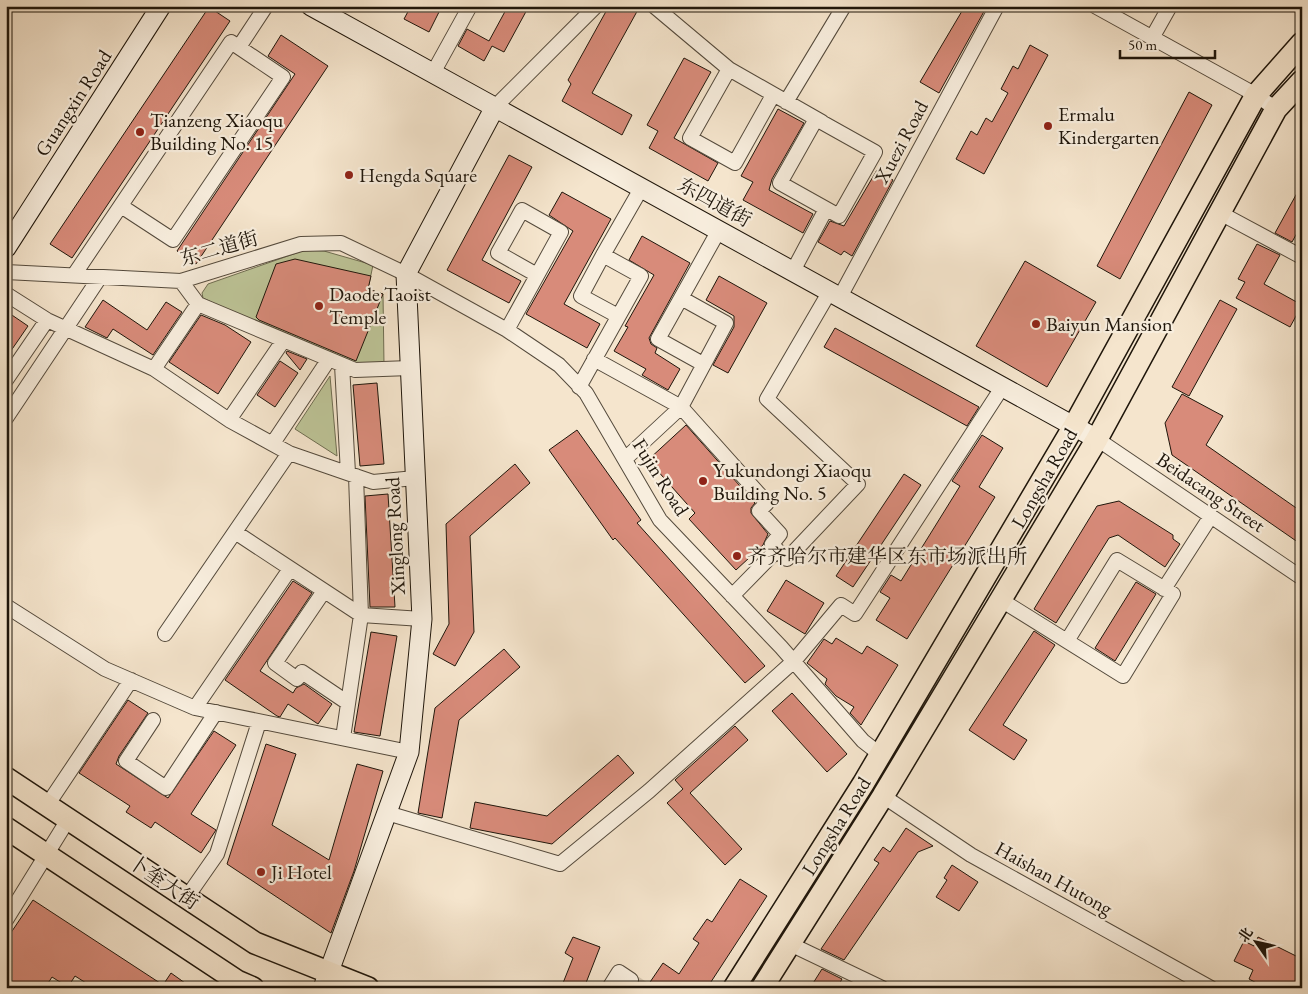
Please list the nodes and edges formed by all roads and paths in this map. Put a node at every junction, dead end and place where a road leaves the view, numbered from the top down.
1 (161, 6) edge
2 (266, 6) edge
3 (311, 6) edge
4 (470, 6) edge
5 (596, 6) edge
6 (654, 6) edge
7 (844, 6) edge
8 (997, 6) edge
9 (1095, 6) edge
10 (1170, 6) edge
11 (1152, 38) junction
12 (1302, 43) edge
13 (239, 47) junction
14 (728, 69) junction
15 (433, 73) junction
16 (1302, 80) edge
17 (1256, 95) junction
18 (780, 98) junction
19 (495, 107) junction
20 (1276, 109) junction
21 (822, 122) junction
22 (642, 187) junction
23 (122, 206) junction
24 (826, 209) junction
25 (1220, 213) junction
26 (719, 230) junction
27 (6, 248) edge
28 (603, 255) junction
29 (1302, 257) edge
30 (794, 271) junction
31 (6, 272) edge
32 (406, 274) junction
33 (74, 275) junction
34 (537, 275) junction
35 (100, 277) junction
36 (181, 281) junction
37 (6, 294) edge
38 (835, 294) junction
39 (680, 298) junction
40 (198, 304) junction
41 (618, 316) junction
42 (47, 320) junction
43 (66, 328) junction
44 (507, 330) junction
45 (283, 341) junction
46 (594, 359) junction
47 (329, 360) junction
48 (703, 364) junction
49 (342, 365) junction
50 (410, 368) junction
51 (154, 370) junction
52 (6, 380) edge
53 (579, 386) junction
54 (1003, 386) junction
55 (681, 407) junction
56 (6, 418) edge
57 (229, 420) junction
58 (1074, 426) junction
59 (1097, 439) junction
60 (272, 444) junction
61 (289, 452) junction
62 (625, 459) junction
63 (352, 474) junction
64 (415, 478) junction
65 (1211, 516) junction
66 (235, 532) junction
67 (777, 550) junction
68 (290, 568) junction
69 (1302, 578) edge
70 (1164, 589) junction
71 (324, 591) junction
72 (732, 596) junction
73 (1001, 600) junction
74 (6, 606) edge
75 (361, 615) junction
76 (422, 619) junction
77 (166, 634) dead end
78 (1066, 641) junction
79 (794, 660) junction
80 (131, 680) junction
81 (348, 703) junction
82 (195, 708) junction
83 (216, 712) junction
84 (154, 720) dead end
85 (259, 722) junction
86 (342, 738) junction
87 (409, 752) junction
88 (881, 755) junction
89 (6, 778) edge
90 (883, 796) junction
91 (48, 804) junction
92 (387, 813) junction
93 (69, 818) junction
94 (6, 828) edge
95 (48, 855) junction
96 (187, 897) junction
97 (6, 920) edge
98 (790, 944) junction
99 (326, 980) edge
100 (631, 980) tunnel mouth
101 (855, 983) edge
102 (253, 988) edge
103 (368, 988) edge
104 (609, 988) edge
105 (734, 988) edge
106 (762, 988) edge
107 (882, 988) edge
108 (1211, 988) edge

1 - 27 main road, Guangxin Road
2 - 13 street
3 - 15 main road, 东四道街
4 - 15 street
5 - 19 street
6 - 14 street
7 - 18 street
8 - 38 street, Xuezi Road
9 - 11 street
10 - 11 street
11 - 17 street
12 - 17 main road, Longsha Road
13 - 23 street
13 - 23 street
14 - 18 street
14 - 18 street
15 - 19 main road, 东四道街
16 - 20 main road, Longsha Road
17 - 20 street
17 - 58 main road, Longsha Road
18 - 21 street
19 - 22 main road, 东四道街
19 - 32 main road
20 - 25 main road, Longsha Road
21 - 24 street
21 - 24 street
22 - 26 main road, 东四道街
22 - 28 street
23 - 33 street
24 - 30 street
25 - 29 street
25 - 59 main road, Longsha Road
26 - 30 main road, 东四道街
26 - 39 street
28 - 41 street
28 - 41 street
30 - 38 main road, 东四道街
31 - 33 street, 东二道街
32 - 36 street, 东二道街
32 - 44 street, Fujin Road
32 - 50 main road, Xinglong Road
33 - 35 street, 东二道街
34 - 34 street
34 - 44 street
35 - 36 street, 东二道街
35 - 43 street
36 - 40 street
37 - 42 street
38 - 54 main road, 东四道街
38 - 67 street, Xuezi Road
39 - 48 street
39 - 48 street
40 - 45 street
40 - 51 street
41 - 46 street
42 - 43 street
42 - 52 street
43 - 51 street
43 - 56 street
44 - 53 street, Fujin Road
45 - 47 street
45 - 57 street
46 - 53 street
46 - 55 street
47 - 49 street
47 - 60 street
48 - 55 street
49 - 50 street
49 - 63 street
50 - 64 main road, Xinglong Road
51 - 57 street
53 - 62 street, Fujin Road
54 - 58 main road, 东四道街
54 - 79 street
55 - 62 street
55 - 67 street
57 - 60 street
58 - 59 main road, 东四道街
58 - 88 main road, Longsha Road
59 - 65 street, Beidacang Street
59 - 73 main road, Longsha Road
60 - 61 street
61 - 63 street
61 - 66 street
62 - 72 street, Fujin Road
63 - 64 street
63 - 75 street
64 - 76 main road, Xinglong Road
65 - 69 street, Beidacang Street
65 - 70 street
66 - 68 street
66 - 77 street
67 - 72 street
68 - 71 street
68 - 82 street
70 - 78 street
70 - 78 street
71 - 75 street
71 - 81 street
72 - 79 street, Fujin Road
73 - 78 street
73 - 90 main road, Longsha Road
74 - 80 street
75 - 76 street
75 - 81 street
76 - 87 main road, Xinglong Road
79 - 88 street, Fujin Road
79 - 92 street
80 - 82 street
80 - 91 street
81 - 86 street
82 - 83 street
83 - 84 street
83 - 85 street
85 - 86 street
85 - 96 street
86 - 87 street
87 - 92 main road, Xinglong Road
88 - 105 main road, Longsha Road
89 - 91 main road, 卜奎大街
90 - 98 main road, Longsha Road
90 - 108 street, Haishan Hutong
91 - 93 main road, 卜奎大街
92 - 99 main road, Xinglong Road
93 - 95 street
93 - 96 main road, 卜奎大街
94 - 95 main road, 卜奎大街
95 - 97 street
95 - 102 main road, 卜奎大街
96 - 99 main road, 卜奎大街
98 - 101 street
98 - 106 main road, Longsha Road
99 - 103 main road, 卜奎大街
100 - 104 street
101 - 107 street

